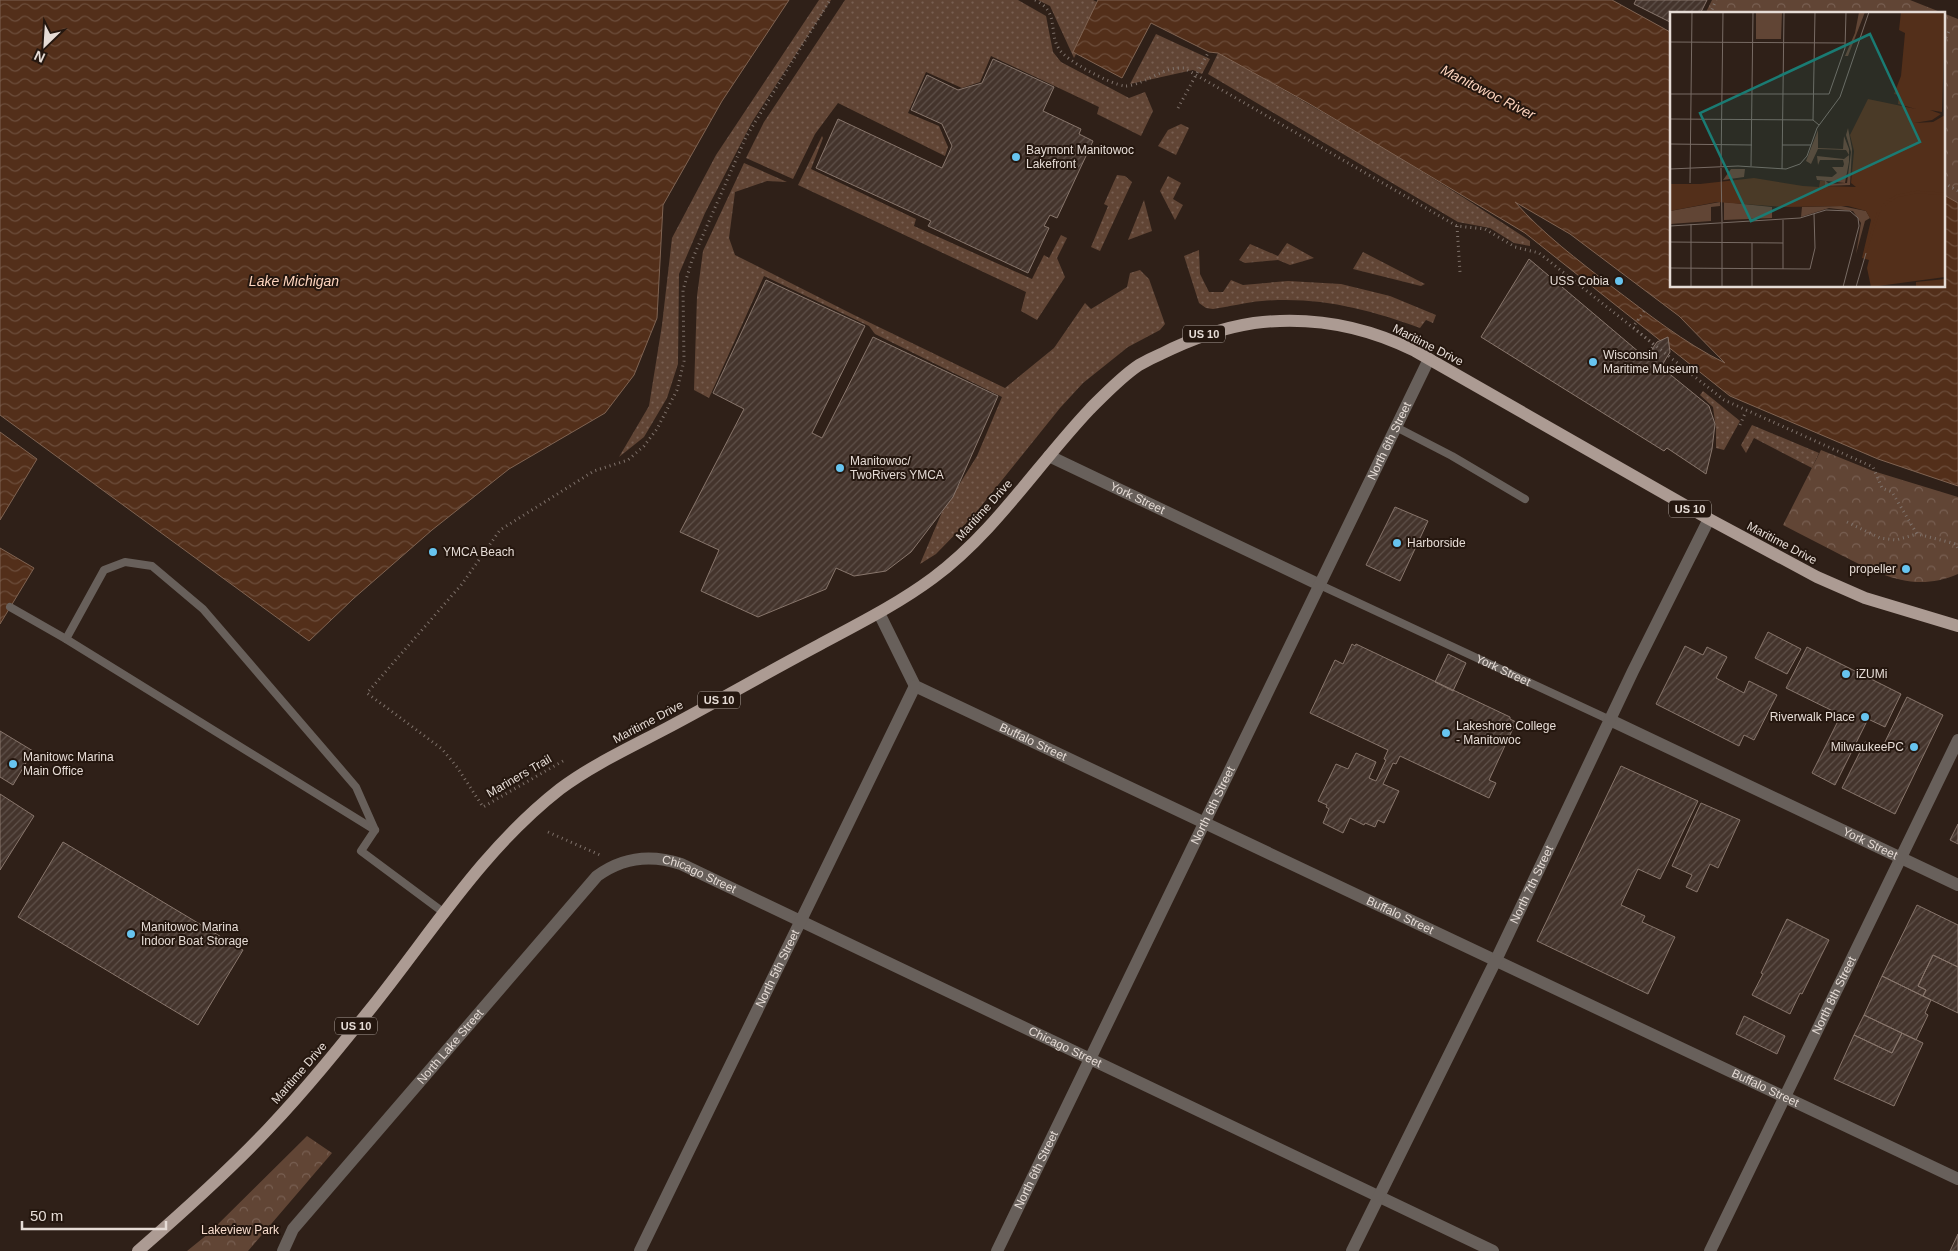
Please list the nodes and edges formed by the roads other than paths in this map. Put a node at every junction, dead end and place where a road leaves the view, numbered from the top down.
1 (1429, 359) junction
2 (1396, 427) junction
3 (1049, 456) junction
4 (1525, 499) dead end
5 (1709, 519) junction
6 (1320, 585) junction
7 (10, 607) dead end
8 (879, 613) junction
9 (1958, 626) edge
10 (66, 639) junction
11 (915, 686) junction
12 (1610, 720) junction
13 (1958, 740) edge
14 (1205, 822) junction
15 (375, 830) junction
16 (1900, 858) junction
17 (632, 859) joint
18 (1958, 885) edge
19 (443, 912) junction
20 (799, 922) junction
21 (1496, 960) junction
22 (1089, 1060) junction
23 (1785, 1097) junction
24 (1958, 1179) edge
25 (1378, 1197) junction
26 (138, 1251) edge
27 (283, 1251) edge
28 (640, 1251) edge
29 (997, 1251) edge
30 (1352, 1251) edge
31 (1493, 1251) edge
32 (1710, 1251) edge

1 - 2 street, North 6th Street
1 - 3 main road, Maritime Drive / US 10
1 - 5 main road, Maritime Drive / US 10
2 - 4 lane
2 - 6 street, North 6th Street
3 - 6 street, York Street
3 - 8 main road, Maritime Drive / US 10
5 - 9 main road, Maritime Drive / US 10
5 - 12 street, North 7th Street
6 - 12 lane, York Street
6 - 14 street, North 6th Street
7 - 10 lane
8 - 11 street
8 - 19 main road, Maritime Drive / US 10
10 - 15 lane
10 - 15 lane
11 - 14 street, Buffalo Street
11 - 20 street, North 5th Street
12 - 16 street, York Street
12 - 21 street, North 7th Street
13 - 16 street, North 8th Street
14 - 21 street, Buffalo Street
14 - 22 street, North 6th Street
15 - 19 lane
16 - 18 street, York Street
16 - 23 street, North 8th Street
17 - 20 street, Chicago Street
17 - 27 street, North Lake Street
19 - 26 main road, Maritime Drive / US 10
20 - 22 street, Chicago Street
20 - 28 street, North 5th Street
21 - 23 street, Buffalo Street
21 - 25 street, North 7th Street
22 - 25 street, Chicago Street
22 - 29 street, North 6th Street
23 - 24 street, Buffalo Street
23 - 32 street, North 8th Street
25 - 30 street, North 7th Street
25 - 31 street, Chicago Street

